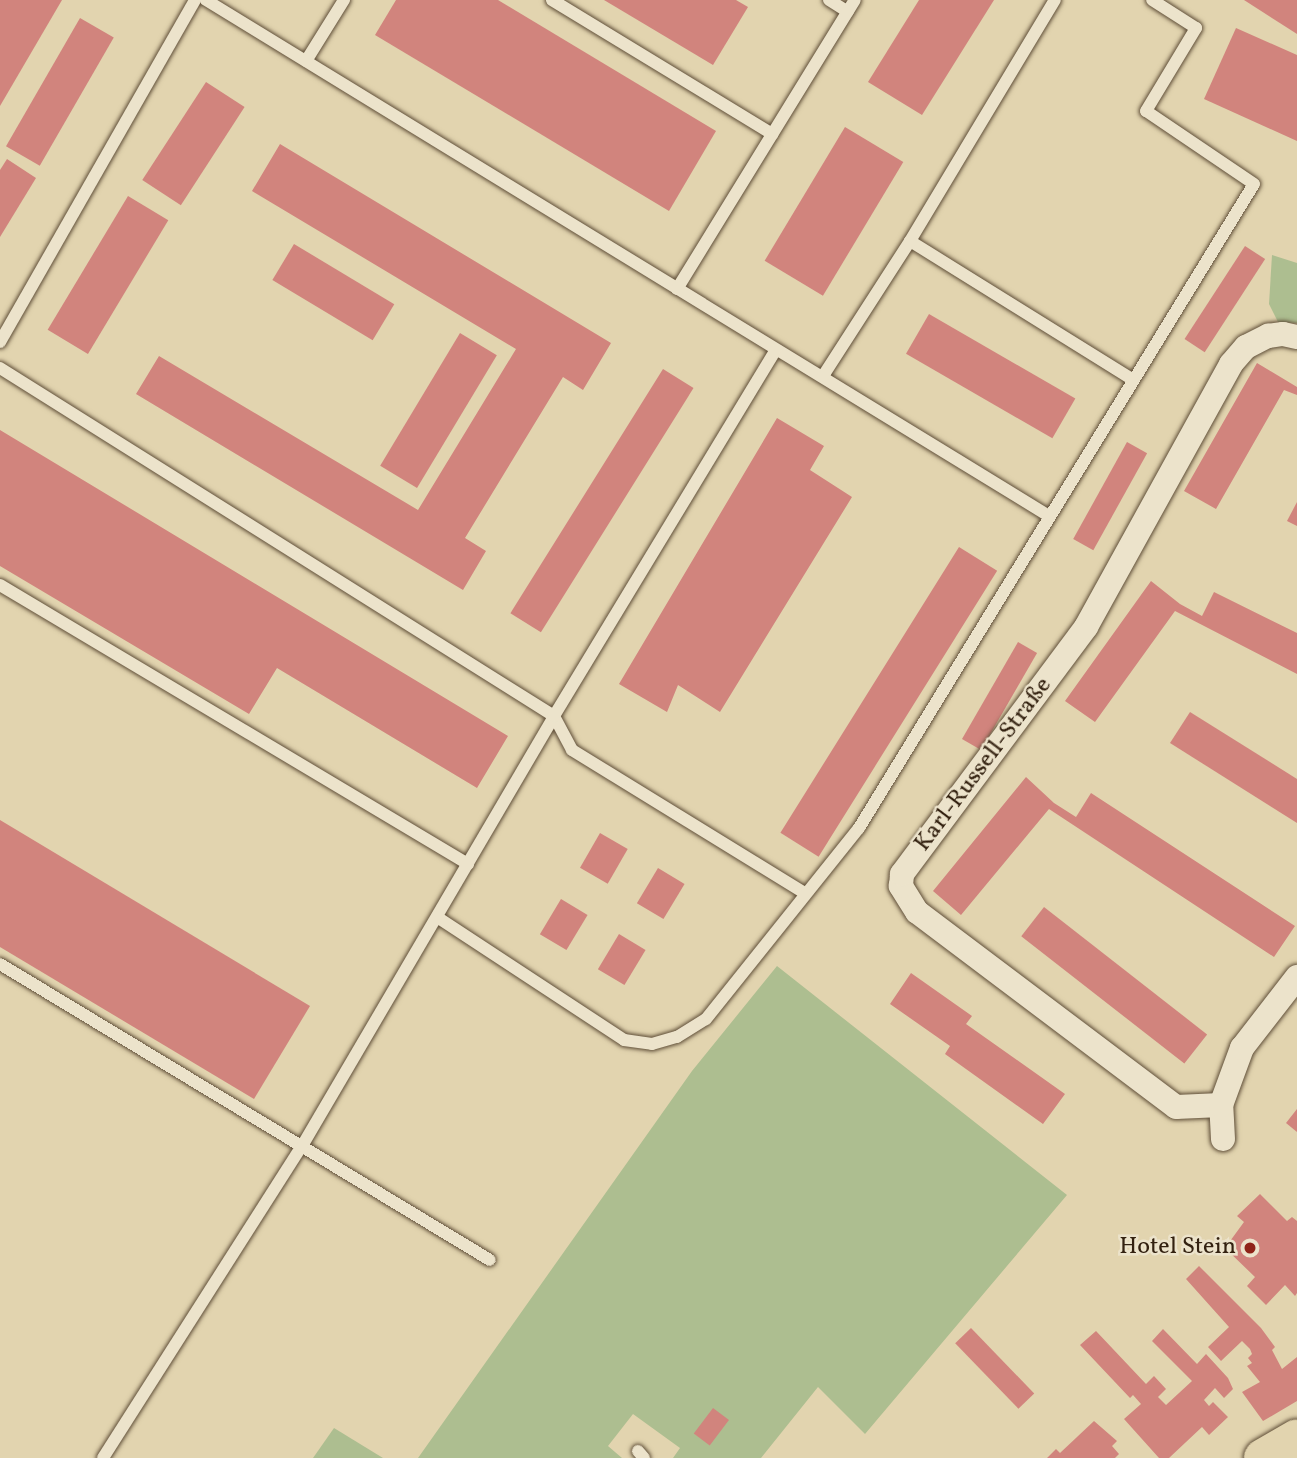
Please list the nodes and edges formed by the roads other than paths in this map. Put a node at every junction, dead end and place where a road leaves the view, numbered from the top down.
1 (195, 0) edge
2 (206, 0) edge
3 (344, 0) edge
4 (552, 0) edge
5 (829, 0) edge
6 (855, 0) edge
7 (1055, 0) edge
8 (1152, 0) edge
9 (848, 12) junction
10 (306, 61) junction
11 (772, 134) junction
12 (910, 241) junction
13 (677, 289) junction
14 (1297, 337) edge
15 (0, 342) edge
16 (776, 350) junction
17 (0, 368) edge
18 (823, 376) junction
19 (1132, 379) junction
20 (1049, 516) junction
21 (0, 585) edge
22 (554, 716) junction
23 (468, 864) junction
24 (804, 893) junction
25 (437, 917) junction
26 (0, 964) edge
27 (1297, 977) edge
28 (1221, 1105) junction
29 (1223, 1139) dead end
30 (302, 1146) junction
31 (490, 1259) dead end
32 (1297, 1438) edge
33 (103, 1458) edge
34 (1263, 1458) edge

1 - 15 lane
2 - 10 lane
3 - 10 lane
4 - 11 lane
5 - 9 lane
6 - 9 lane
7 - 12 lane
8 - 19 lane
9 - 11 lane
10 - 13 lane
11 - 13 lane
12 - 18 lane
12 - 19 lane
13 - 16 lane
14 - 28 street, Karl-Russell-Straße
16 - 18 lane
16 - 22 lane
17 - 22 lane
18 - 20 lane
19 - 20 lane
20 - 24 lane
21 - 23 lane
22 - 23 lane
22 - 24 lane
23 - 25 lane
24 - 25 lane
25 - 30 lane
26 - 30 lane
27 - 28 street
28 - 29 street
30 - 31 lane
30 - 33 lane
32 - 34 main road

